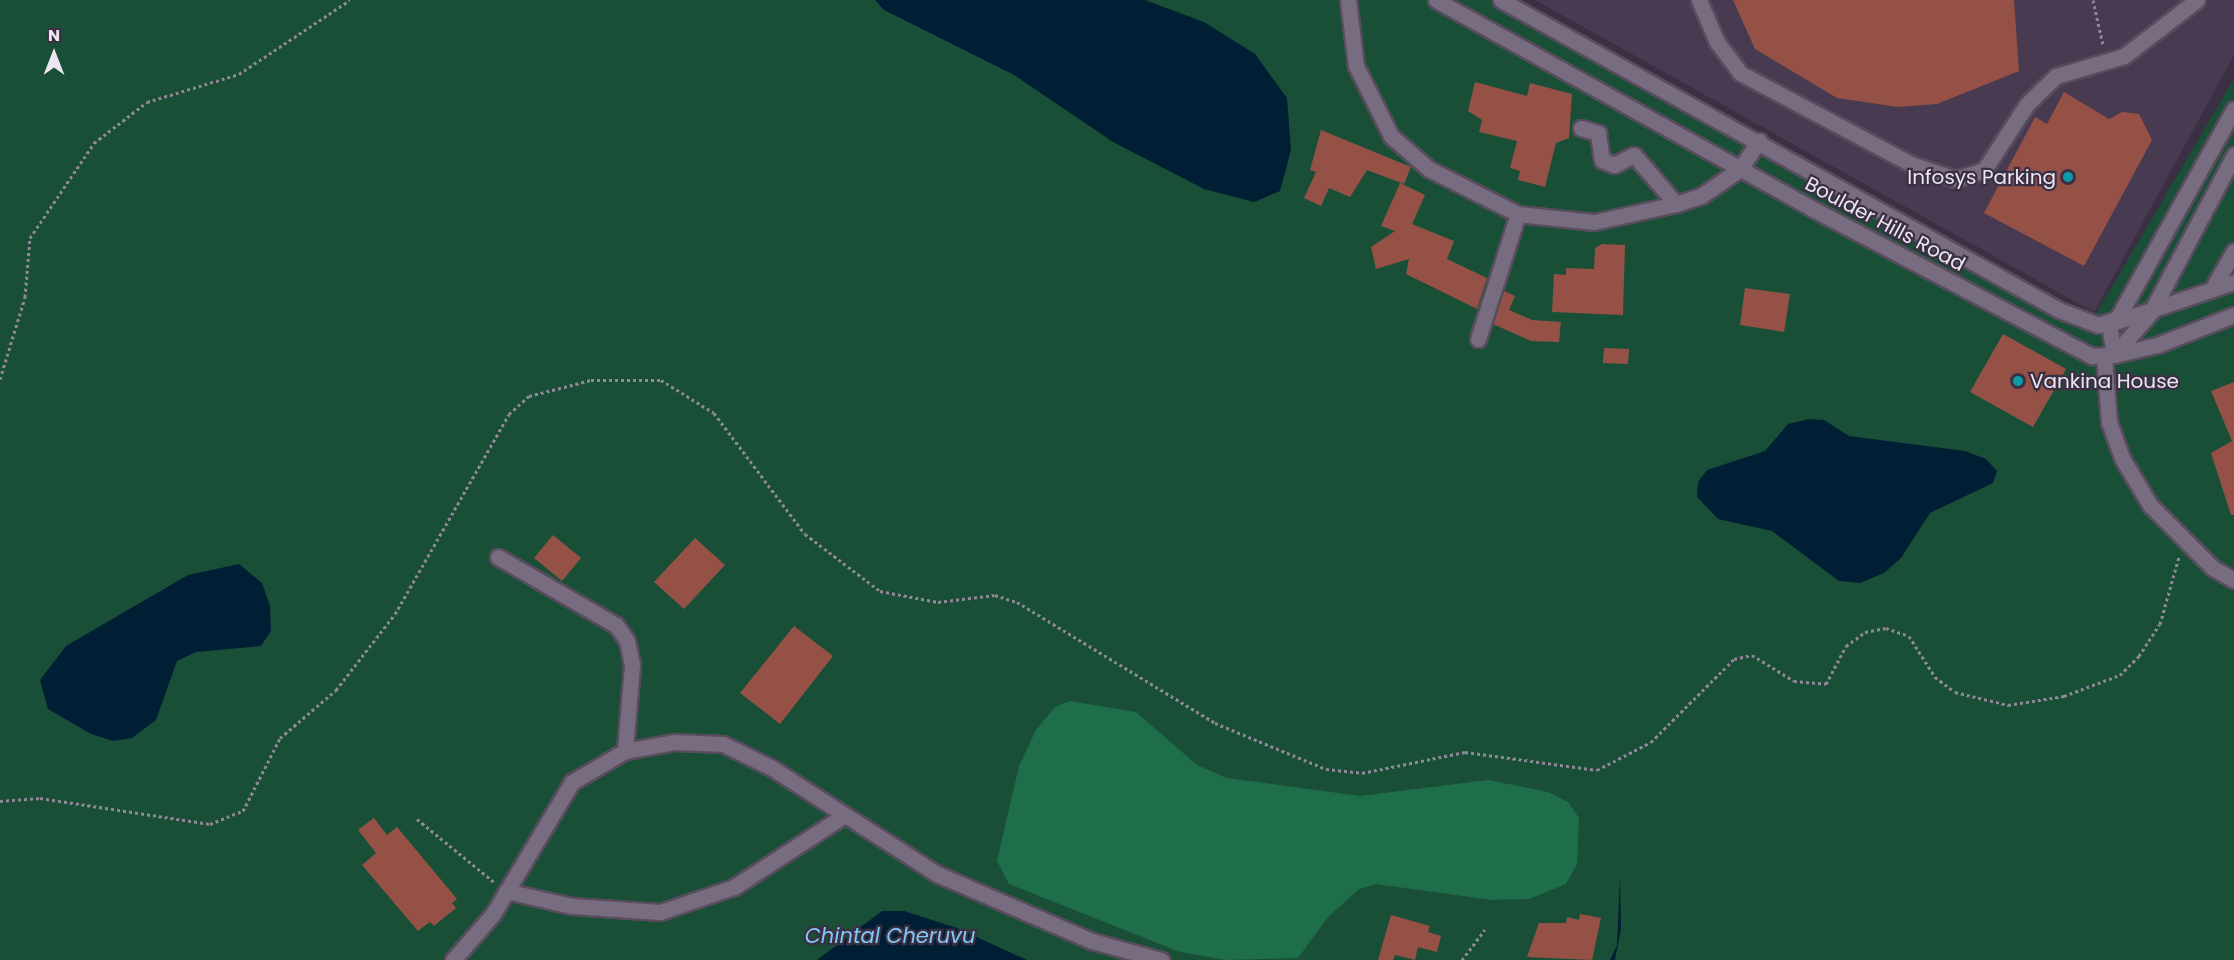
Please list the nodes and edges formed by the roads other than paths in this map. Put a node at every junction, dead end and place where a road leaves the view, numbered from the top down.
1 (1348, 0) edge
2 (1436, 0) edge
3 (1501, 0) edge
4 (1699, 0) edge
5 (2197, 0) edge
6 (2234, 109) edge
7 (1581, 128) dead end
8 (1759, 141) junction
9 (2234, 155) edge
10 (1740, 170) junction
11 (1676, 204) junction
12 (1518, 214) junction
13 (2234, 251) edge
14 (2234, 282) edge
15 (2215, 284) junction
16 (2151, 312) junction
17 (2234, 315) edge
18 (2109, 324) junction
19 (1478, 339) dead end
20 (2109, 356) junction
21 (498, 557) dead end
22 (2234, 580) edge
23 (625, 751) junction
24 (843, 816) junction
25 (506, 891) junction
26 (453, 960) edge
27 (1161, 960) edge

1 - 12 lane
2 - 10 lane, Boulder Hills Road
3 - 8 lane, Boulder Hills Road
4 - 5 lane
6 - 18 lane
7 - 11 lane
8 - 10 lane
8 - 18 lane, Boulder Hills Road
9 - 16 lane
10 - 11 lane
10 - 20 lane, Boulder Hills Road
11 - 12 lane
12 - 19 lane
13 - 15 lane
14 - 15 lane
15 - 16 lane
16 - 18 lane
16 - 20 lane
17 - 20 lane
18 - 20 lane
20 - 22 lane
21 - 23 lane
23 - 24 lane
23 - 25 lane
24 - 25 lane
24 - 27 lane
25 - 26 lane

